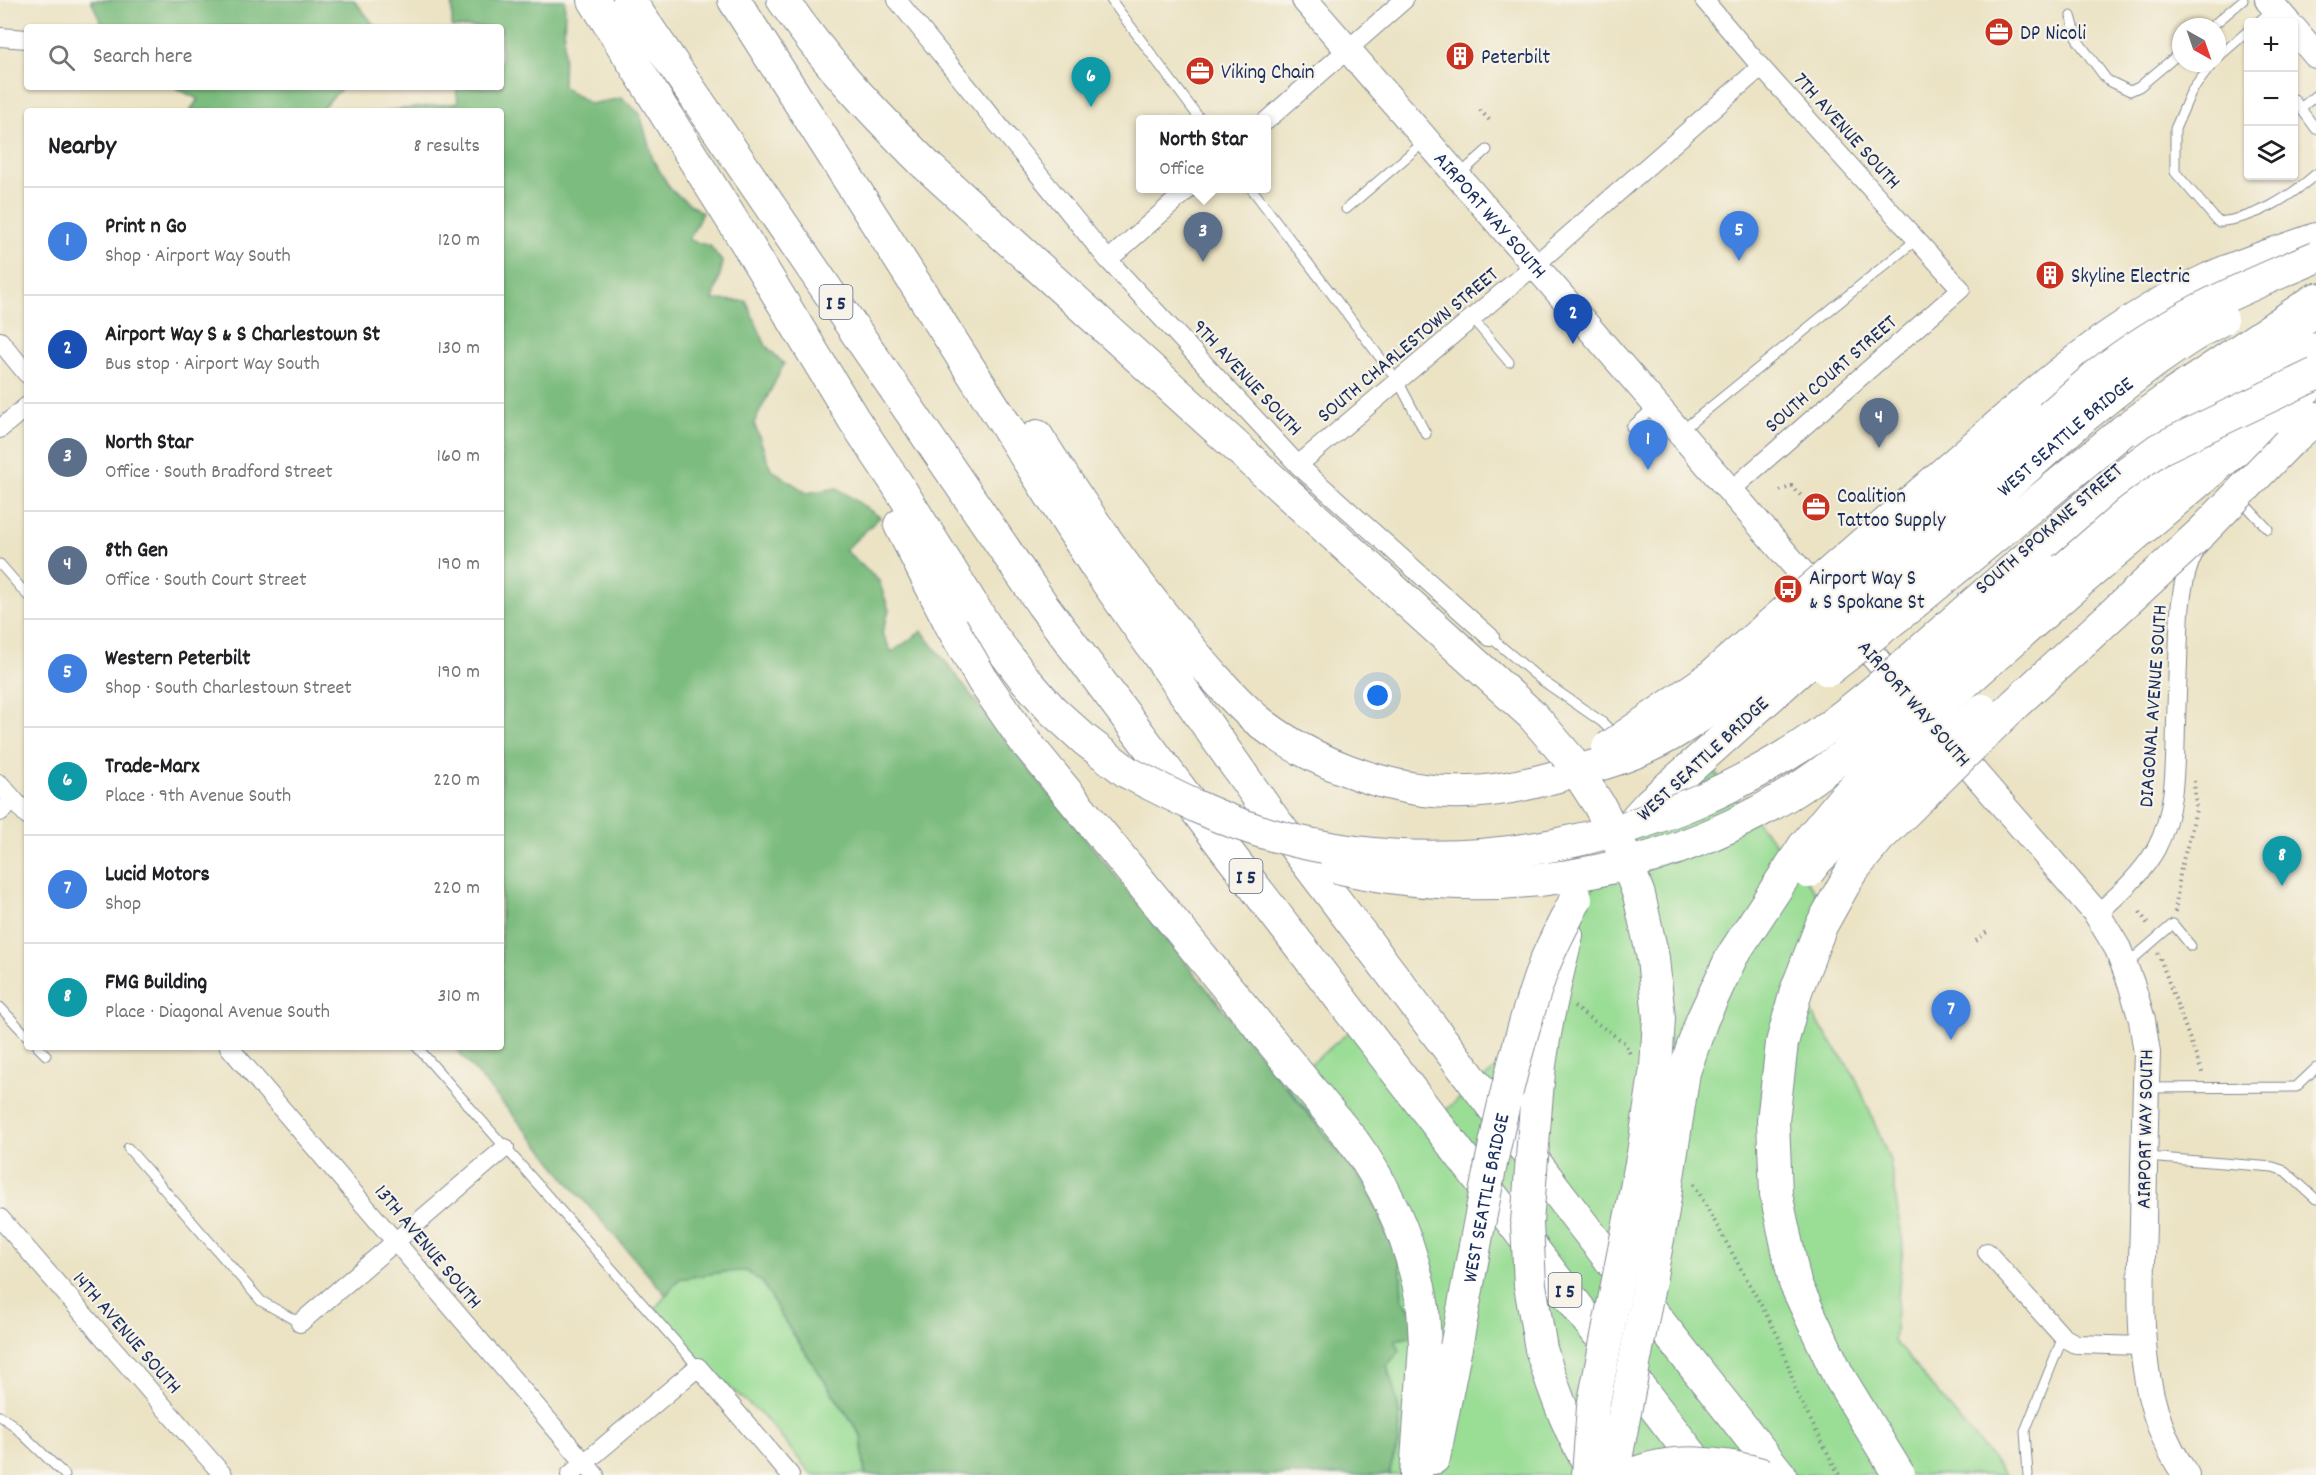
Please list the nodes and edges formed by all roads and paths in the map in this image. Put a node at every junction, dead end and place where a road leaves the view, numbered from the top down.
1 (594, 0) edge
2 (629, 0) edge
3 (734, 0) edge
4 (783, 0) edge
5 (897, 0) edge
6 (1111, 0) edge
7 (1305, 0) edge
8 (1404, 0) edge
9 (1704, 0) edge
10 (2243, 0) edge
11 (2071, 16) dead end
12 (2222, 18) edge
13 (2244, 34) edge
14 (0, 37) edge
15 (24, 39) edge
16 (1347, 50) junction
17 (2226, 50) edge
18 (2172, 60) edge
19 (1761, 67) junction
20 (2205, 72) edge
21 (2316, 95) edge
22 (2298, 104) edge
23 (2301, 108) junction
24 (1480, 110) dead end
25 (1196, 115) edge
26 (1271, 118) edge
27 (1491, 122) dead end
28 (2316, 129) edge
29 (1426, 141) junction
30 (1487, 150) dead end
31 (2316, 174) edge
32 (1457, 176) junction
33 (1185, 193) edge
34 (1254, 193) edge
35 (1346, 209) dead end
36 (1916, 240) junction
37 (2315, 244) edge
38 (1108, 260) junction
39 (1535, 265) junction
40 (2316, 273) edge
41 (1961, 289) joint
42 (2316, 299) edge
43 (2316, 311) edge
44 (1472, 318) junction
45 (0, 341) edge
46 (2316, 345) edge
47 (1509, 362) dead end
48 (24, 370) edge
49 (2316, 374) edge
50 (2316, 379) edge
51 (1398, 381) junction
52 (2216, 394) junction
53 (1656, 405) junction
54 (24, 409) edge
55 (2303, 411) edge
56 (1631, 427) dead end
57 (0, 429) edge
58 (1679, 432) junction
59 (1426, 434) dead end
60 (2302, 440) edge
61 (1298, 465) junction
62 (1730, 491) junction
63 (1780, 491) dead end
64 (1803, 498) dead end
65 (2242, 501) junction
66 (2268, 529) dead end
67 (1106, 558) junction
68 (0, 564) edge
69 (2062, 582) junction
70 (24, 592) edge
71 (964, 620) junction
72 (1490, 637) joint
73 (1885, 669) junction
74 (1616, 736) dead end
75 (1689, 769) junction
76 (1127, 772) junction
77 (1569, 773) junction
78 (0, 784) edge
79 (14, 800) junction
80 (0, 812) edge
81 (24, 812) edge
82 (2178, 882) dead end
83 (1576, 899) junction
84 (2140, 912) dead end
85 (2097, 914) junction
86 (2173, 924) junction
87 (1988, 931) dead end
88 (1976, 941) dead end
89 (2154, 941) junction
90 (2191, 946) dead end
91 (2125, 966) junction
92 (1566, 1001) dead end
93 (0, 1007) edge
94 (24, 1033) edge
95 (41, 1050) edge
96 (231, 1050) edge
97 (420, 1050) edge
98 (46, 1055) dead end
99 (1635, 1062) dead end
100 (2316, 1068) edge
101 (2146, 1088) junction
102 (2208, 1088) junction
103 (128, 1148) dead end
104 (505, 1148) junction
105 (2144, 1157) junction
106 (1692, 1179) dead end
107 (2316, 1199) edge
108 (0, 1218) edge
109 (1661, 1223) junction
110 (396, 1242) junction
111 (1987, 1252) dead end
112 (300, 1323) joint
113 (2063, 1337) junction
114 (2142, 1346) junction
115 (698, 1367) junction
116 (0, 1416) edge
117 (589, 1469) edge
118 (65, 1475) edge
119 (223, 1475) edge
120 (570, 1475) edge
121 (790, 1475) edge
122 (1416, 1475) edge
123 (1431, 1475) edge
124 (1588, 1475) edge
125 (1596, 1475) edge
126 (1613, 1475) edge
127 (1631, 1475) edge
128 (1707, 1475) edge
129 (1765, 1475) edge
130 (1780, 1475) edge
131 (1839, 1475) edge
132 (1899, 1475) edge
133 (2028, 1475) edge
134 (2186, 1475) edge

1 - 71 highway
2 - 128 highway, I 5, bridge
3 - 67 highway
4 - 124 highway, bridge
5 - 38 street, 9TH AVENUE SOUTH
6 - 25 lane
7 - 16 main road, AIRPORT WAY SOUTH
8 - 16 street
9 - 19 street, 7TH AVENUE SOUTH
10 - 12 lane
11 - 18 lane
13 - 17 lane
14 - 15 street
16 - 26 street
16 - 29 main road, AIRPORT WAY SOUTH
19 - 36 street, 7TH AVENUE SOUTH
19 - 39 street, SOUTH CHARLESTOWN STREET
20 - 31 lane
21 - 23 lane
22 - 23 lane
23 - 28 lane
24 - 27 path
29 - 32 main road, AIRPORT WAY SOUTH
29 - 35 lane
30 - 32 lane
32 - 39 main road, AIRPORT WAY SOUTH
33 - 38 street
34 - 51 lane
36 - 41 street, 7TH AVENUE SOUTH
36 - 58 lane
37 - 77 highway, bridge
37 - 77 highway, bridge
38 - 61 street, 9TH AVENUE SOUTH
39 - 44 street, SOUTH CHARLESTOWN STREET
39 - 53 main road, AIRPORT WAY SOUTH
40 - 75 highway, WEST SEATTLE BRIDGE, bridge
41 - 62 street, SOUTH COURT STREET
42 - 75 highway, bridge
43 - 52 main road, SOUTH SPOKANE STREET
44 - 47 lane
44 - 51 street, SOUTH CHARLESTOWN STREET
45 - 48 street
46 - 52 main road, SOUTH SPOKANE STREET
49 - 76 highway, bridge
50 - 55 highway
51 - 59 lane
51 - 61 street, SOUTH CHARLESTOWN STREET
52 - 73 main road, SOUTH SPOKANE STREET
53 - 56 lane
53 - 58 main road, AIRPORT WAY SOUTH
54 - 57 street
55 - 60 highway
55 - 69 highway
58 - 62 main road, AIRPORT WAY SOUTH
60 - 65 street
60 - 109 highway, bridge
60 - 132 highway, bridge
61 - 72 street, 9TH AVENUE SOUTH
62 - 73 main road, AIRPORT WAY SOUTH
63 - 64 path
65 - 66 lane
65 - 85 street, DIAGONAL AVENUE SOUTH
67 - 77 highway
67 - 130 highway, I 5
68 - 70 lane
69 - 76 highway, bridge
69 - 109 highway, bridge
71 - 76 highway
71 - 122 highway, bridge
72 - 74 lane, 9TH AVENUE SOUTH
73 - 85 main road, AIRPORT WAY SOUTH
75 - 83 highway, WEST SEATTLE BRIDGE, bridge
78 - 79 street
79 - 80 street
79 - 81 street
82 - 86 path
83 - 123 highway, WEST SEATTLE BRIDGE, bridge
83 - 125 highway, bridge
84 - 89 path
85 - 91 main road, AIRPORT WAY SOUTH
86 - 89 lane
86 - 90 lane
87 - 88 path
89 - 91 lane
89 - 102 path
91 - 101 main road, AIRPORT WAY SOUTH
92 - 99 path
93 - 94 lane
95 - 98 lane
96 - 110 street, 13TH AVENUE SOUTH
97 - 104 lane
100 - 102 lane
101 - 102 lane
101 - 105 main road, AIRPORT WAY SOUTH
103 - 112 lane
104 - 110 street
104 - 115 lane
105 - 107 lane
105 - 114 main road, AIRPORT WAY SOUTH
106 - 131 path
108 - 119 street, 14TH AVENUE SOUTH
109 - 126 highway, bridge
110 - 112 street
110 - 117 street, 13TH AVENUE SOUTH
111 - 113 street
113 - 114 street
113 - 133 lane
114 - 134 main road, AIRPORT WAY SOUTH
115 - 117 street
115 - 121 street
116 - 118 lane
117 - 120 street
127 - 129 highway, bridge

